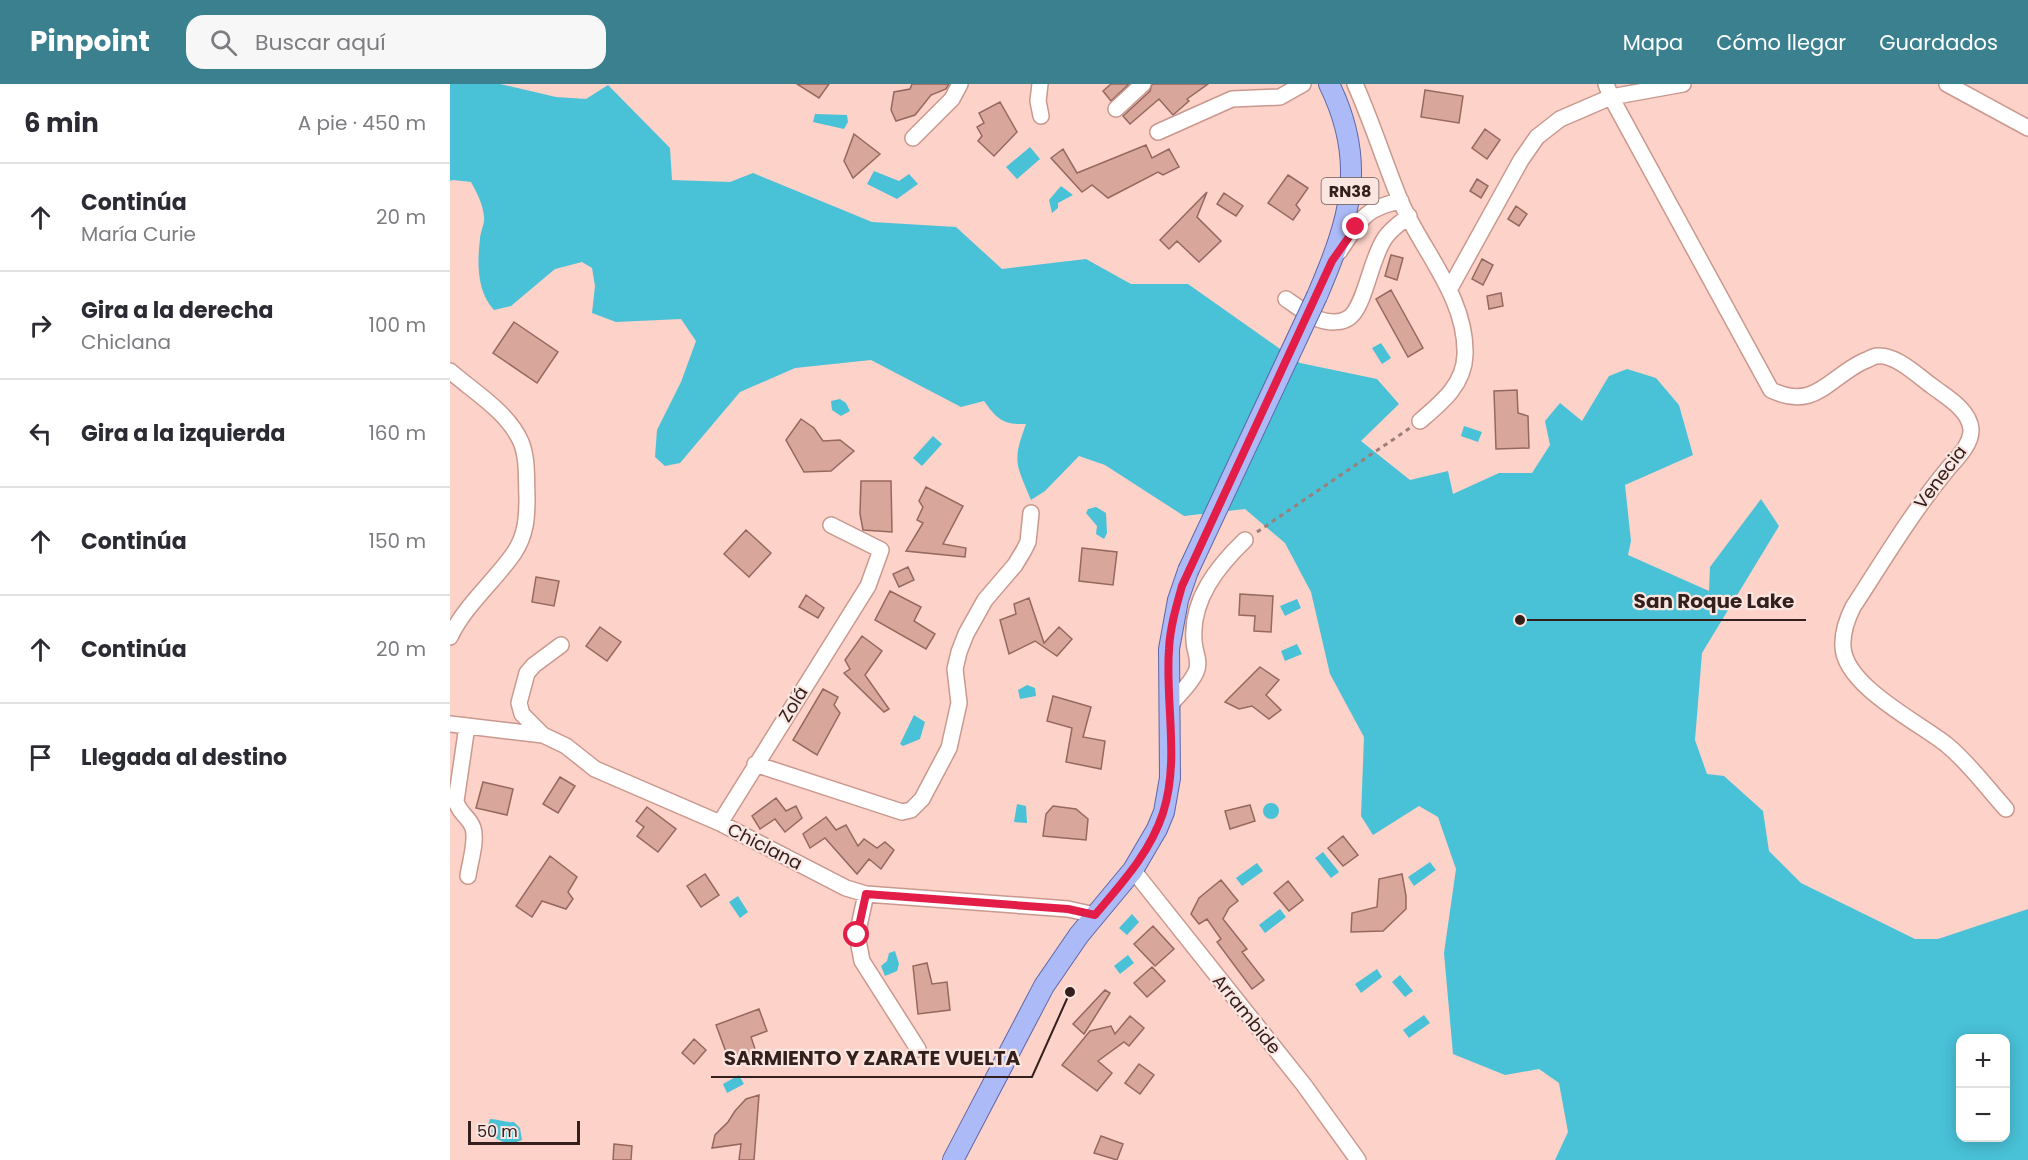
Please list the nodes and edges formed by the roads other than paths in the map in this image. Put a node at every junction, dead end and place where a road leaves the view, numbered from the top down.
1 (960, 84) edge
2 (1040, 84) edge
3 (1143, 84) edge
4 (1303, 84) edge
5 (1329, 84) edge
6 (1355, 84) edge
7 (1683, 84) edge
8 (1947, 84) edge
9 (1608, 91) edge
10 (1116, 109) dead end
11 (1041, 116) dead end
12 (2028, 128) edge
13 (1158, 132) dead end
14 (914, 138) dead end
15 (1401, 201) junction
16 (1408, 216) junction
17 (1332, 261) junction
18 (1449, 290) junction
19 (1286, 299) dead end
20 (450, 371) edge
21 (1420, 421) road end
22 (1031, 513) dead end
23 (831, 525) dead end
24 (1245, 540) road end
25 (450, 637) edge
26 (561, 645) dead end
27 (1170, 705) junction
28 (450, 724) edge
29 (467, 726) junction
30 (543, 735) junction
31 (755, 764) junction
32 (2006, 809) dead end
33 (720, 823) junction
34 (1133, 870) junction
35 (468, 876) dead end
36 (866, 894) junction
37 (1095, 915) junction
38 (918, 1049) dead end
39 (953, 1160) edge
40 (1359, 1160) edge

1 - 14 street
2 - 11 street
3 - 10 street
4 - 13 street
5 - 17 main road, RN38
6 - 15 street
7 - 9 street
8 - 12 street
9 - 18 street
9 - 32 street, Venecia
15 - 16 street
15 - 17 street
16 - 18 street
16 - 19 street
17 - 27 main road, RN38, bridge
18 - 21 street
20 - 25 street
22 - 31 street
23 - 31 street, Zolá
24 - 27 street
26 - 30 street
27 - 34 main road, RN38
28 - 29 street, Chiclana
29 - 30 street, Chiclana
29 - 35 street
30 - 33 street, Chiclana
31 - 33 street, Zolá
33 - 36 street, Chiclana
34 - 37 main road, RN38
34 - 40 street, Arrambide
36 - 37 street, Chiclana
36 - 38 street
37 - 39 main road, RN38

